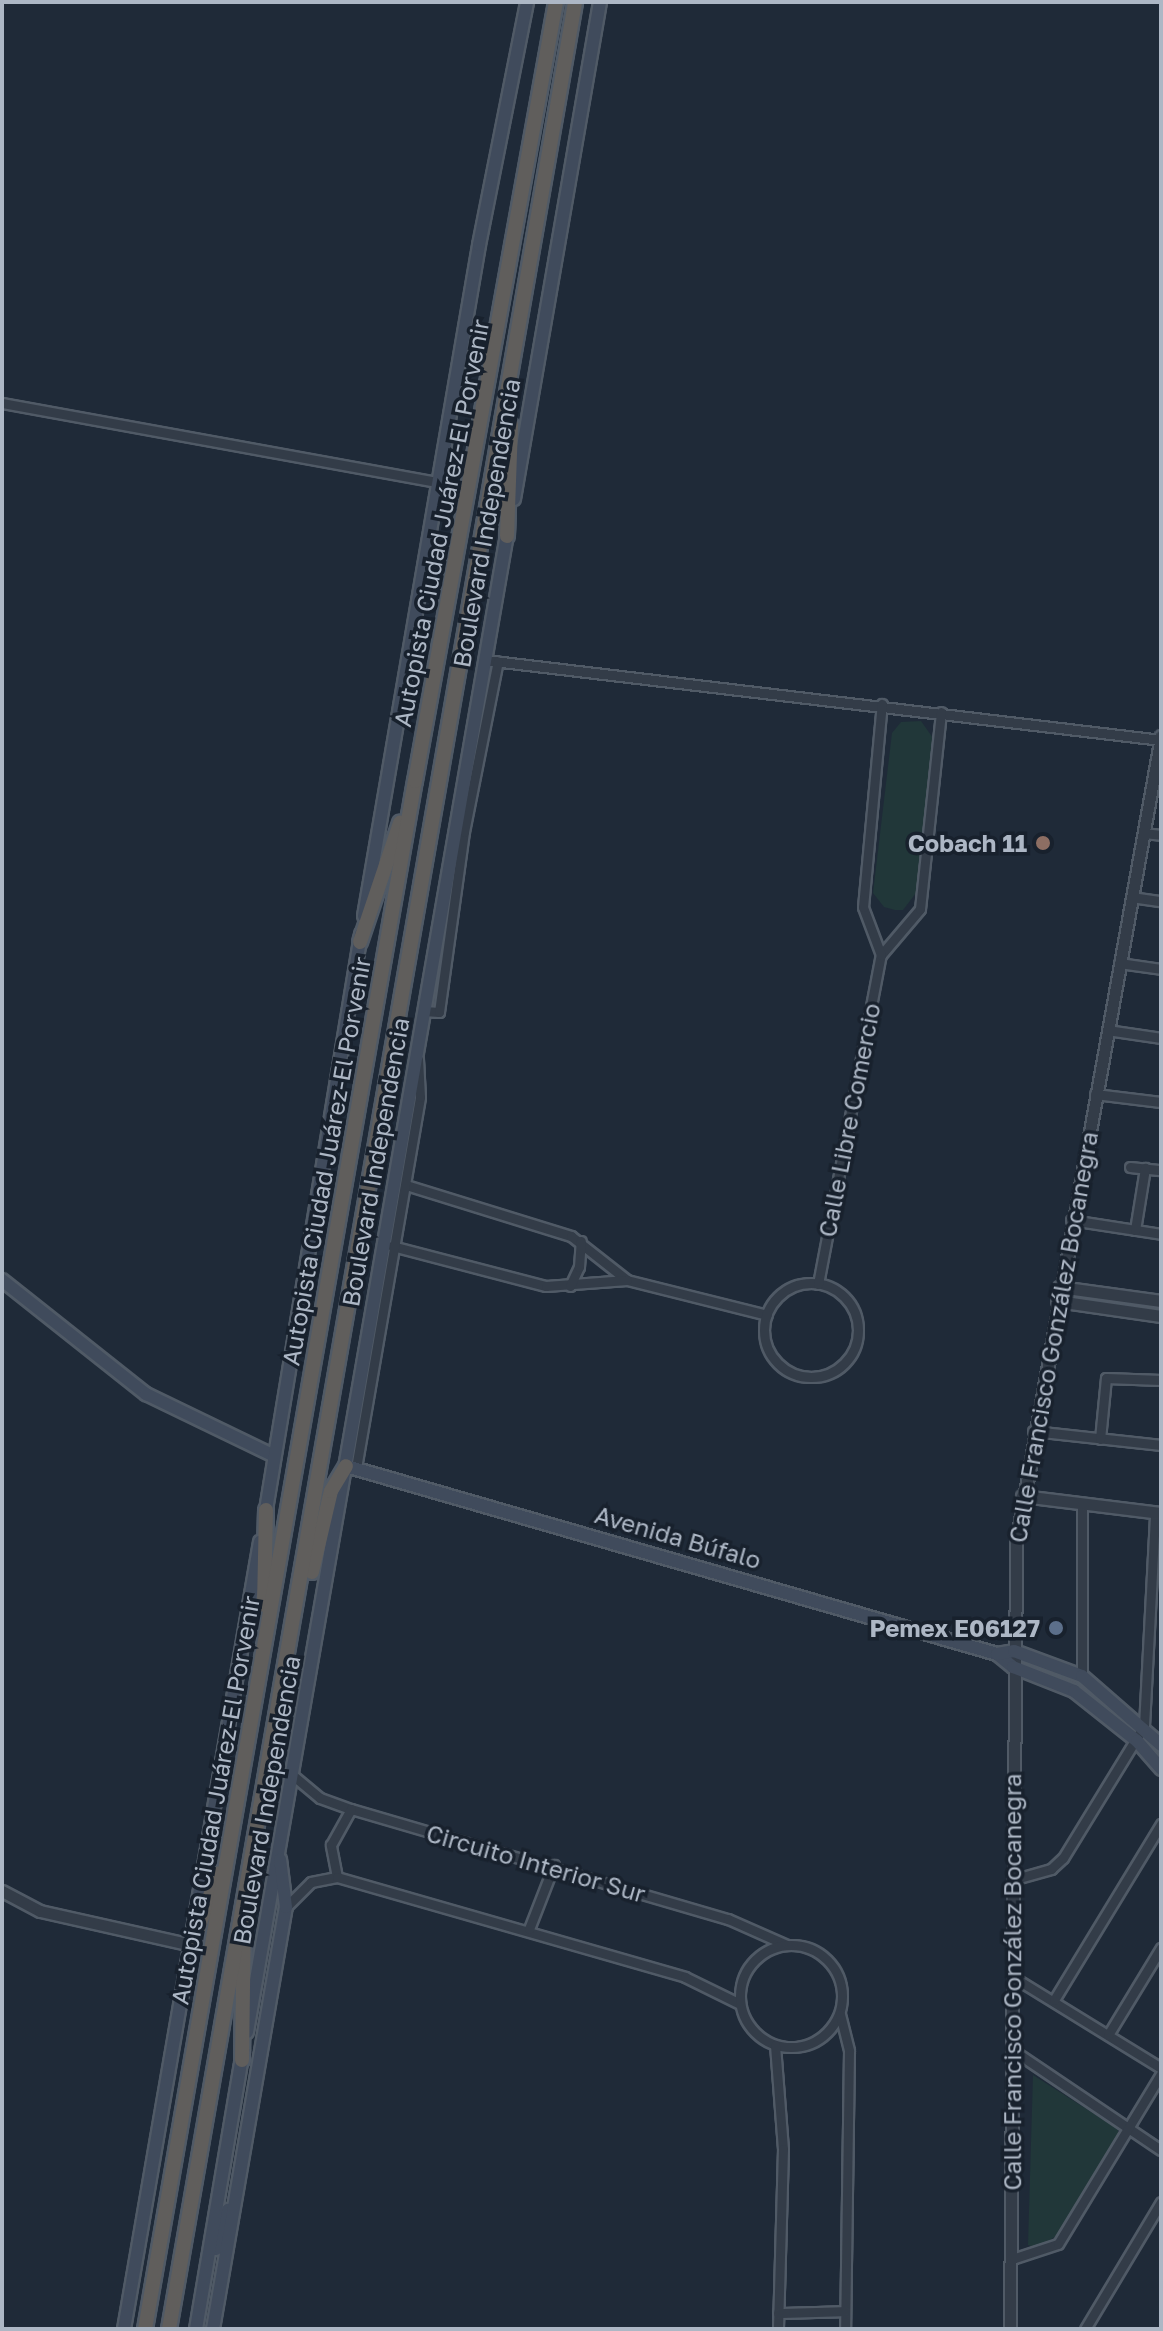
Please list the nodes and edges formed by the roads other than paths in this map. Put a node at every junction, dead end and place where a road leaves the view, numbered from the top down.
1 (527, 2) edge
2 (556, 2) edge
3 (575, 2) edge
4 (600, 2) edge
5 (514, 369) junction
6 (2, 403) edge
7 (438, 482) junction
8 (507, 536) junction
9 (492, 660) junction
10 (882, 704) junction
11 (941, 712) junction
12 (1161, 738) edge
13 (415, 781) junction
14 (465, 802) junction
15 (1143, 833) junction
16 (1161, 835) edge
17 (1131, 897) junction
18 (1161, 901) edge
19 (360, 942) junction
20 (881, 955) junction
21 (1119, 963) junction
22 (1161, 969) edge
23 (424, 1011) junction
24 (1107, 1030) junction
25 (1161, 1038) edge
26 (417, 1047) junction
27 (1095, 1094) junction
28 (1161, 1102) edge
29 (1130, 1167) dead end
30 (1145, 1168) junction
31 (1161, 1170) edge
32 (406, 1185) junction
33 (395, 1209) junction
34 (1071, 1220) junction
35 (1135, 1230) junction
36 (1161, 1234) edge
37 (581, 1241) junction
38 (389, 1245) junction
39 (2, 1280) edge
40 (627, 1280) junction
41 (818, 1284) junction
42 (570, 1286) junction
43 (1059, 1287) junction
44 (1057, 1301) junction
45 (1161, 1301) edge
46 (767, 1315) junction
47 (1161, 1316) edge
48 (1161, 1380) edge
49 (1033, 1431) junction
50 (1100, 1439) junction
51 (1161, 1445) edge
52 (274, 1456) junction
53 (351, 1467) junction
54 (1022, 1496) junction
55 (1082, 1504) junction
56 (266, 1510) junction
57 (1158, 1513) edge
58 (294, 1633) junction
59 (1014, 1651) junction
60 (263, 1653) junction
61 (997, 1654) junction
62 (1013, 1667) junction
63 (1082, 1676) junction
64 (1144, 1726) junction
65 (1137, 1741) junction
66 (1161, 1745) edge
67 (1161, 1769) edge
68 (290, 1773) junction
69 (351, 1809) junction
70 (1161, 1824) edge
71 (231, 1839) junction
72 (278, 1849) junction
73 (554, 1865) junction
74 (337, 1877) junction
75 (1012, 1880) junction
76 (2, 1891) edge
77 (241, 1905) junction
78 (286, 1907) junction
79 (529, 1929) junction
80 (192, 1945) junction
81 (787, 1945) junction
82 (1161, 1948) edge
83 (1013, 1977) junction
84 (1054, 2000) junction
85 (740, 2004) junction
86 (840, 2014) junction
87 (1108, 2035) junction
88 (775, 2045) junction
89 (1014, 2051) junction
90 (242, 2060) junction
91 (1161, 2068) edge
92 (1161, 2074) edge
93 (1131, 2127) junction
94 (1161, 2150) edge
95 (244, 2162) junction
96 (1161, 2202) edge
97 (1012, 2259) junction
98 (203, 2291) junction
99 (845, 2311) junction
100 (778, 2313) junction
101 (124, 2329) edge
102 (145, 2329) edge
103 (169, 2329) edge
104 (196, 2329) edge
105 (213, 2329) edge
106 (778, 2329) edge
107 (845, 2329) edge
108 (1010, 2329) edge
109 (1085, 2329) edge

1 - 7 main road, Boulevard Independencia
2 - 13 highway, Autopista Ciudad Juárez-El Porvenir
3 - 5 highway
4 - 8 main road, Boulevard Independencia
5 - 8 highway
5 - 58 highway
6 - 7 street
7 - 19 main road, Boulevard Independencia
8 - 9 main road, Boulevard Independencia
9 - 10 street
9 - 14 main road, Boulevard Independencia
10 - 11 street
10 - 20 street
11 - 12 street
11 - 20 street, Calle Libre Comercio
12 - 15 street, Calle Francisco González Bocanegra
13 - 19 highway
13 - 60 highway, Autopista Ciudad Juárez-El Porvenir
14 - 23 main road, Boulevard Independencia
14 - 23 street
15 - 16 street
15 - 17 street, Calle Francisco González Bocanegra
17 - 18 street
17 - 21 street, Calle Francisco González Bocanegra
19 - 52 main road, Boulevard Independencia
20 - 41 street, Calle Libre Comercio
21 - 22 street
21 - 24 street, Calle Francisco González Bocanegra
23 - 26 main road, Boulevard Independencia
24 - 25 street
24 - 27 street, Calle Francisco González Bocanegra
26 - 32 street
26 - 33 main road, Boulevard Independencia
27 - 28 street
27 - 34 street, Calle Francisco González Bocanegra
29 - 30 street
30 - 31 street
30 - 35 street
32 - 33 street
32 - 37 street
33 - 38 main road, Boulevard Independencia
34 - 35 street
34 - 43 street, Calle Francisco González Bocanegra
35 - 36 street
37 - 40 street
37 - 42 street
38 - 42 street
38 - 53 main road, Boulevard Independencia
39 - 52 main road
40 - 42 street
40 - 46 street
41 - 46 street
41 - 46 street
43 - 44 street, Calle Francisco González Bocanegra
43 - 45 street
44 - 47 street
44 - 49 street, Calle Francisco González Bocanegra
48 - 50 street
49 - 50 street
49 - 54 street, Calle Francisco González Bocanegra
50 - 51 street
52 - 56 main road, Boulevard Independencia
53 - 58 highway
53 - 61 main road, Avenida Búfalo
53 - 68 main road, Boulevard Independencia
54 - 55 street
54 - 59 street, Calle Francisco González Bocanegra
55 - 57 street
55 - 63 street
56 - 60 highway
56 - 80 main road, Boulevard Independencia
57 - 64 street
58 - 77 highway
59 - 61 main road, Avenida Búfalo
59 - 62 street, Calle Francisco González Bocanegra
59 - 63 main road
60 - 71 highway, Autopista Ciudad Juárez-El Porvenir
61 - 62 main road, Avenida Búfalo
62 - 65 main road, Avenida Búfalo
62 - 75 street, Calle Francisco González Bocanegra
63 - 64 main road
64 - 65 street
64 - 66 main road
65 - 67 main road, Avenida Búfalo
65 - 75 street
68 - 69 street, Circuito Interior Sur
68 - 72 main road, Boulevard Independencia
69 - 73 street, Circuito Interior Sur
69 - 74 street
70 - 84 street
71 - 80 highway
71 - 102 highway, Autopista Ciudad Juárez-El Porvenir
72 - 78 main road
72 - 90 main road, Boulevard Independencia
73 - 79 street
73 - 81 street, Circuito Interior Sur
74 - 78 street
74 - 79 street
75 - 83 street, Calle Francisco González Bocanegra
76 - 80 street
77 - 90 highway
77 - 103 highway
78 - 95 main road
79 - 85 street
80 - 101 main road, Boulevard Independencia
81 - 85 street
81 - 86 street
82 - 87 street
83 - 84 street
83 - 89 street, Calle Francisco González Bocanegra
84 - 87 street
85 - 88 street
86 - 88 street
86 - 99 street
87 - 91 street
88 - 100 street
89 - 93 street
89 - 97 street, Calle Francisco González Bocanegra
90 - 98 main road, Boulevard Independencia
92 - 93 street
93 - 94 street
93 - 97 street
95 - 98 main road
95 - 105 main road
96 - 109 street
97 - 108 street, Calle Francisco González Bocanegra
98 - 104 main road, Boulevard Independencia
99 - 100 street
99 - 107 street
100 - 106 street

